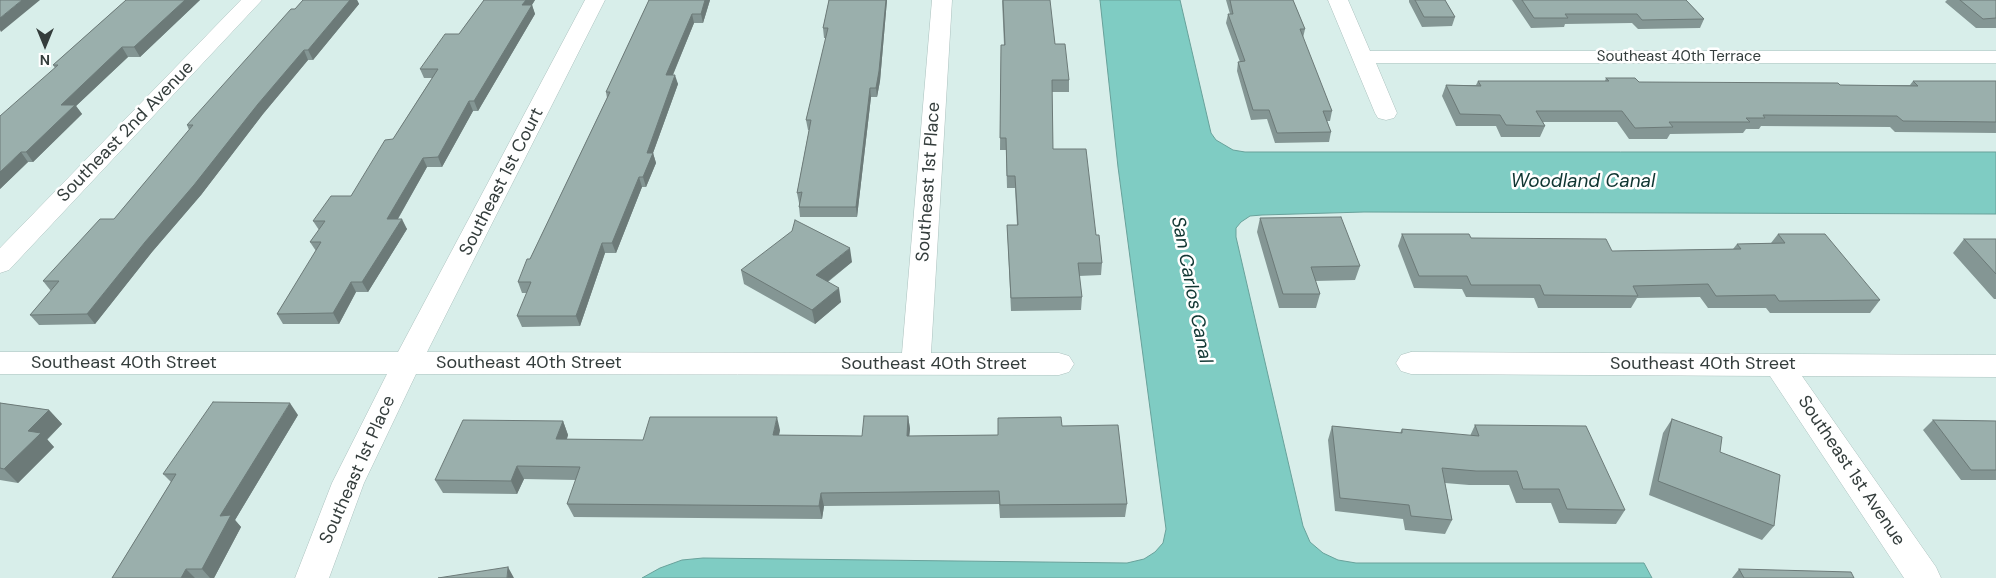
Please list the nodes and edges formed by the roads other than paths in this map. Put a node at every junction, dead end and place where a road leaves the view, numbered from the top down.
1 (252, 0) edge
2 (595, 0) edge
3 (942, 0) edge
4 (1338, 0) edge
5 (1362, 57) junction
6 (1996, 58) edge
7 (1386, 113) dead end
8 (0, 264) edge
9 (0, 363) edge
10 (407, 363) junction
11 (1411, 363) dead end
12 (916, 364) junction
13 (1059, 364) dead end
14 (1778, 364) junction
15 (1996, 366) edge
16 (312, 578) edge
17 (1924, 578) edge

1 - 8 street, Southeast 2nd Avenue
2 - 10 street, Southeast 1st Court
3 - 12 street, Southeast 1st Place
4 - 5 street
5 - 6 street, Southeast 40th Terrace
5 - 7 street
9 - 10 street, Southeast 40th Street
10 - 12 street, Southeast 40th Street
10 - 16 street, Southeast 1st Place
11 - 14 street, Southeast 40th Street
12 - 13 street, Southeast 40th Street
14 - 15 street, Southeast 40th Street
14 - 17 street, Southeast 1st Avenue

